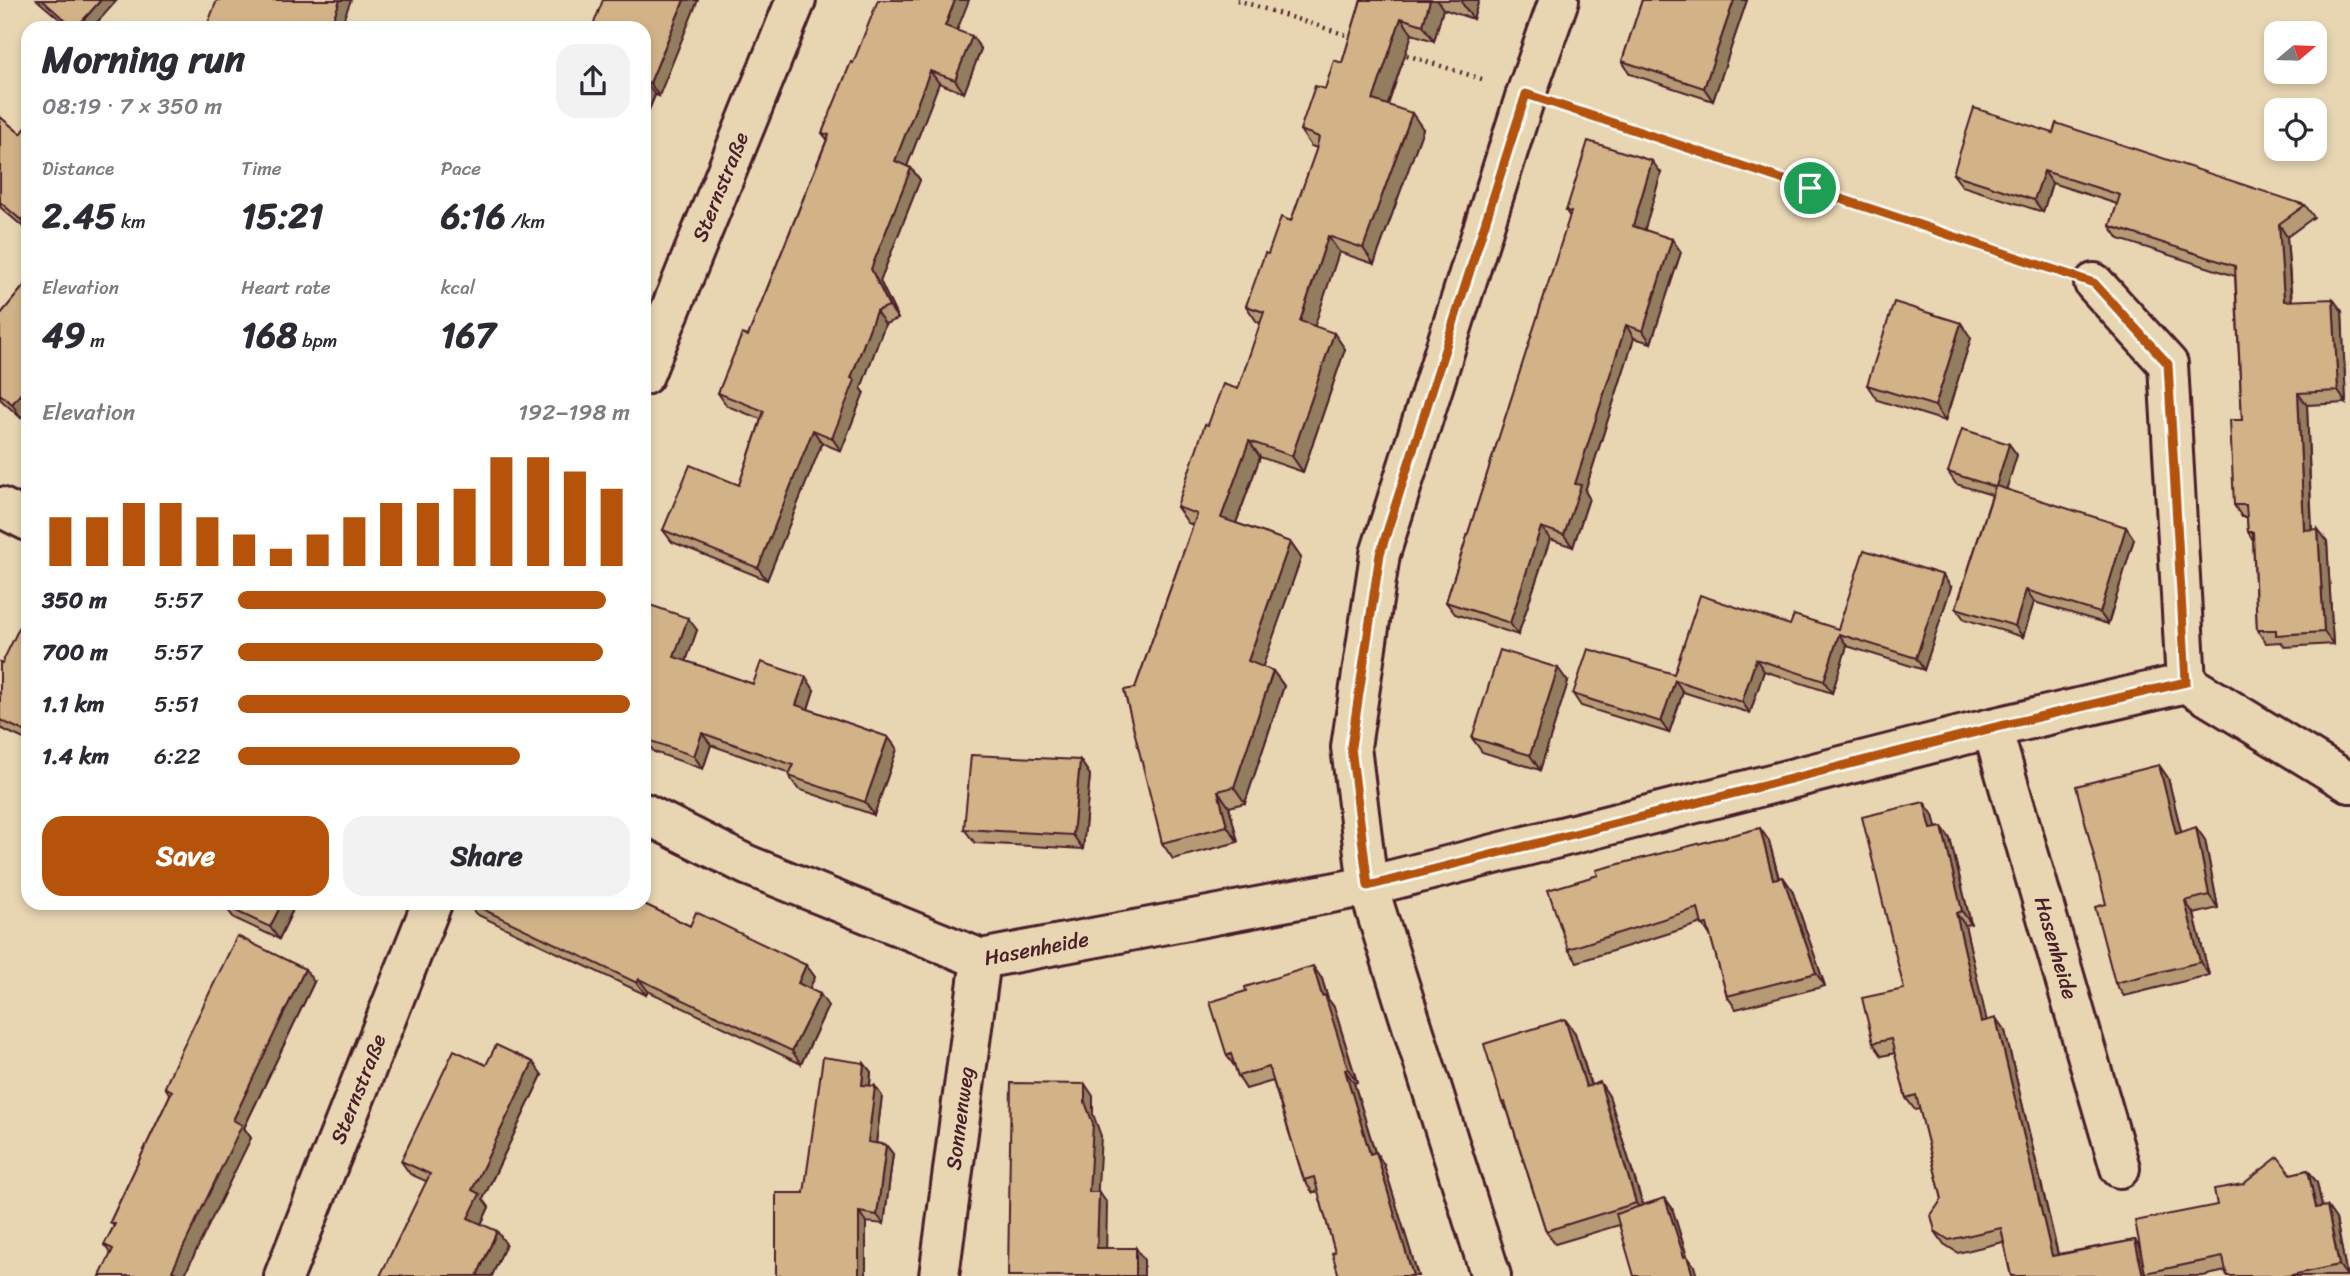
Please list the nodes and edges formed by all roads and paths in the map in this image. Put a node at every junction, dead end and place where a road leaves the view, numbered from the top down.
1 (796, 0) edge
2 (1237, 0) edge
3 (1559, 0) edge
4 (1368, 43) edge
5 (1395, 51) edge
6 (1526, 94) junction
7 (2094, 283) joint
8 (651, 358) edge
9 (0, 508) edge
10 (21, 518) edge
11 (2186, 682) junction
12 (1992, 728) junction
13 (2350, 783) edge
14 (651, 817) edge
15 (1368, 886) junction
16 (429, 910) edge
17 (981, 959) junction
18 (2120, 1168) dead end
19 (284, 1276) edge
20 (939, 1276) edge
21 (1491, 1276) edge

1 - 8 street, Sternstraße
2 - 4 path
3 - 6 street
5 - 6 path
6 - 7 path
6 - 15 street
7 - 11 street
9 - 10 street
11 - 12 street, Hasenheide
11 - 13 street
12 - 15 street, Hasenheide
12 - 18 street, Hasenheide
14 - 17 street, Hasenheide
15 - 17 street, Hasenheide
15 - 21 street
16 - 19 street, Sternstraße
17 - 20 street, Sonnenweg

